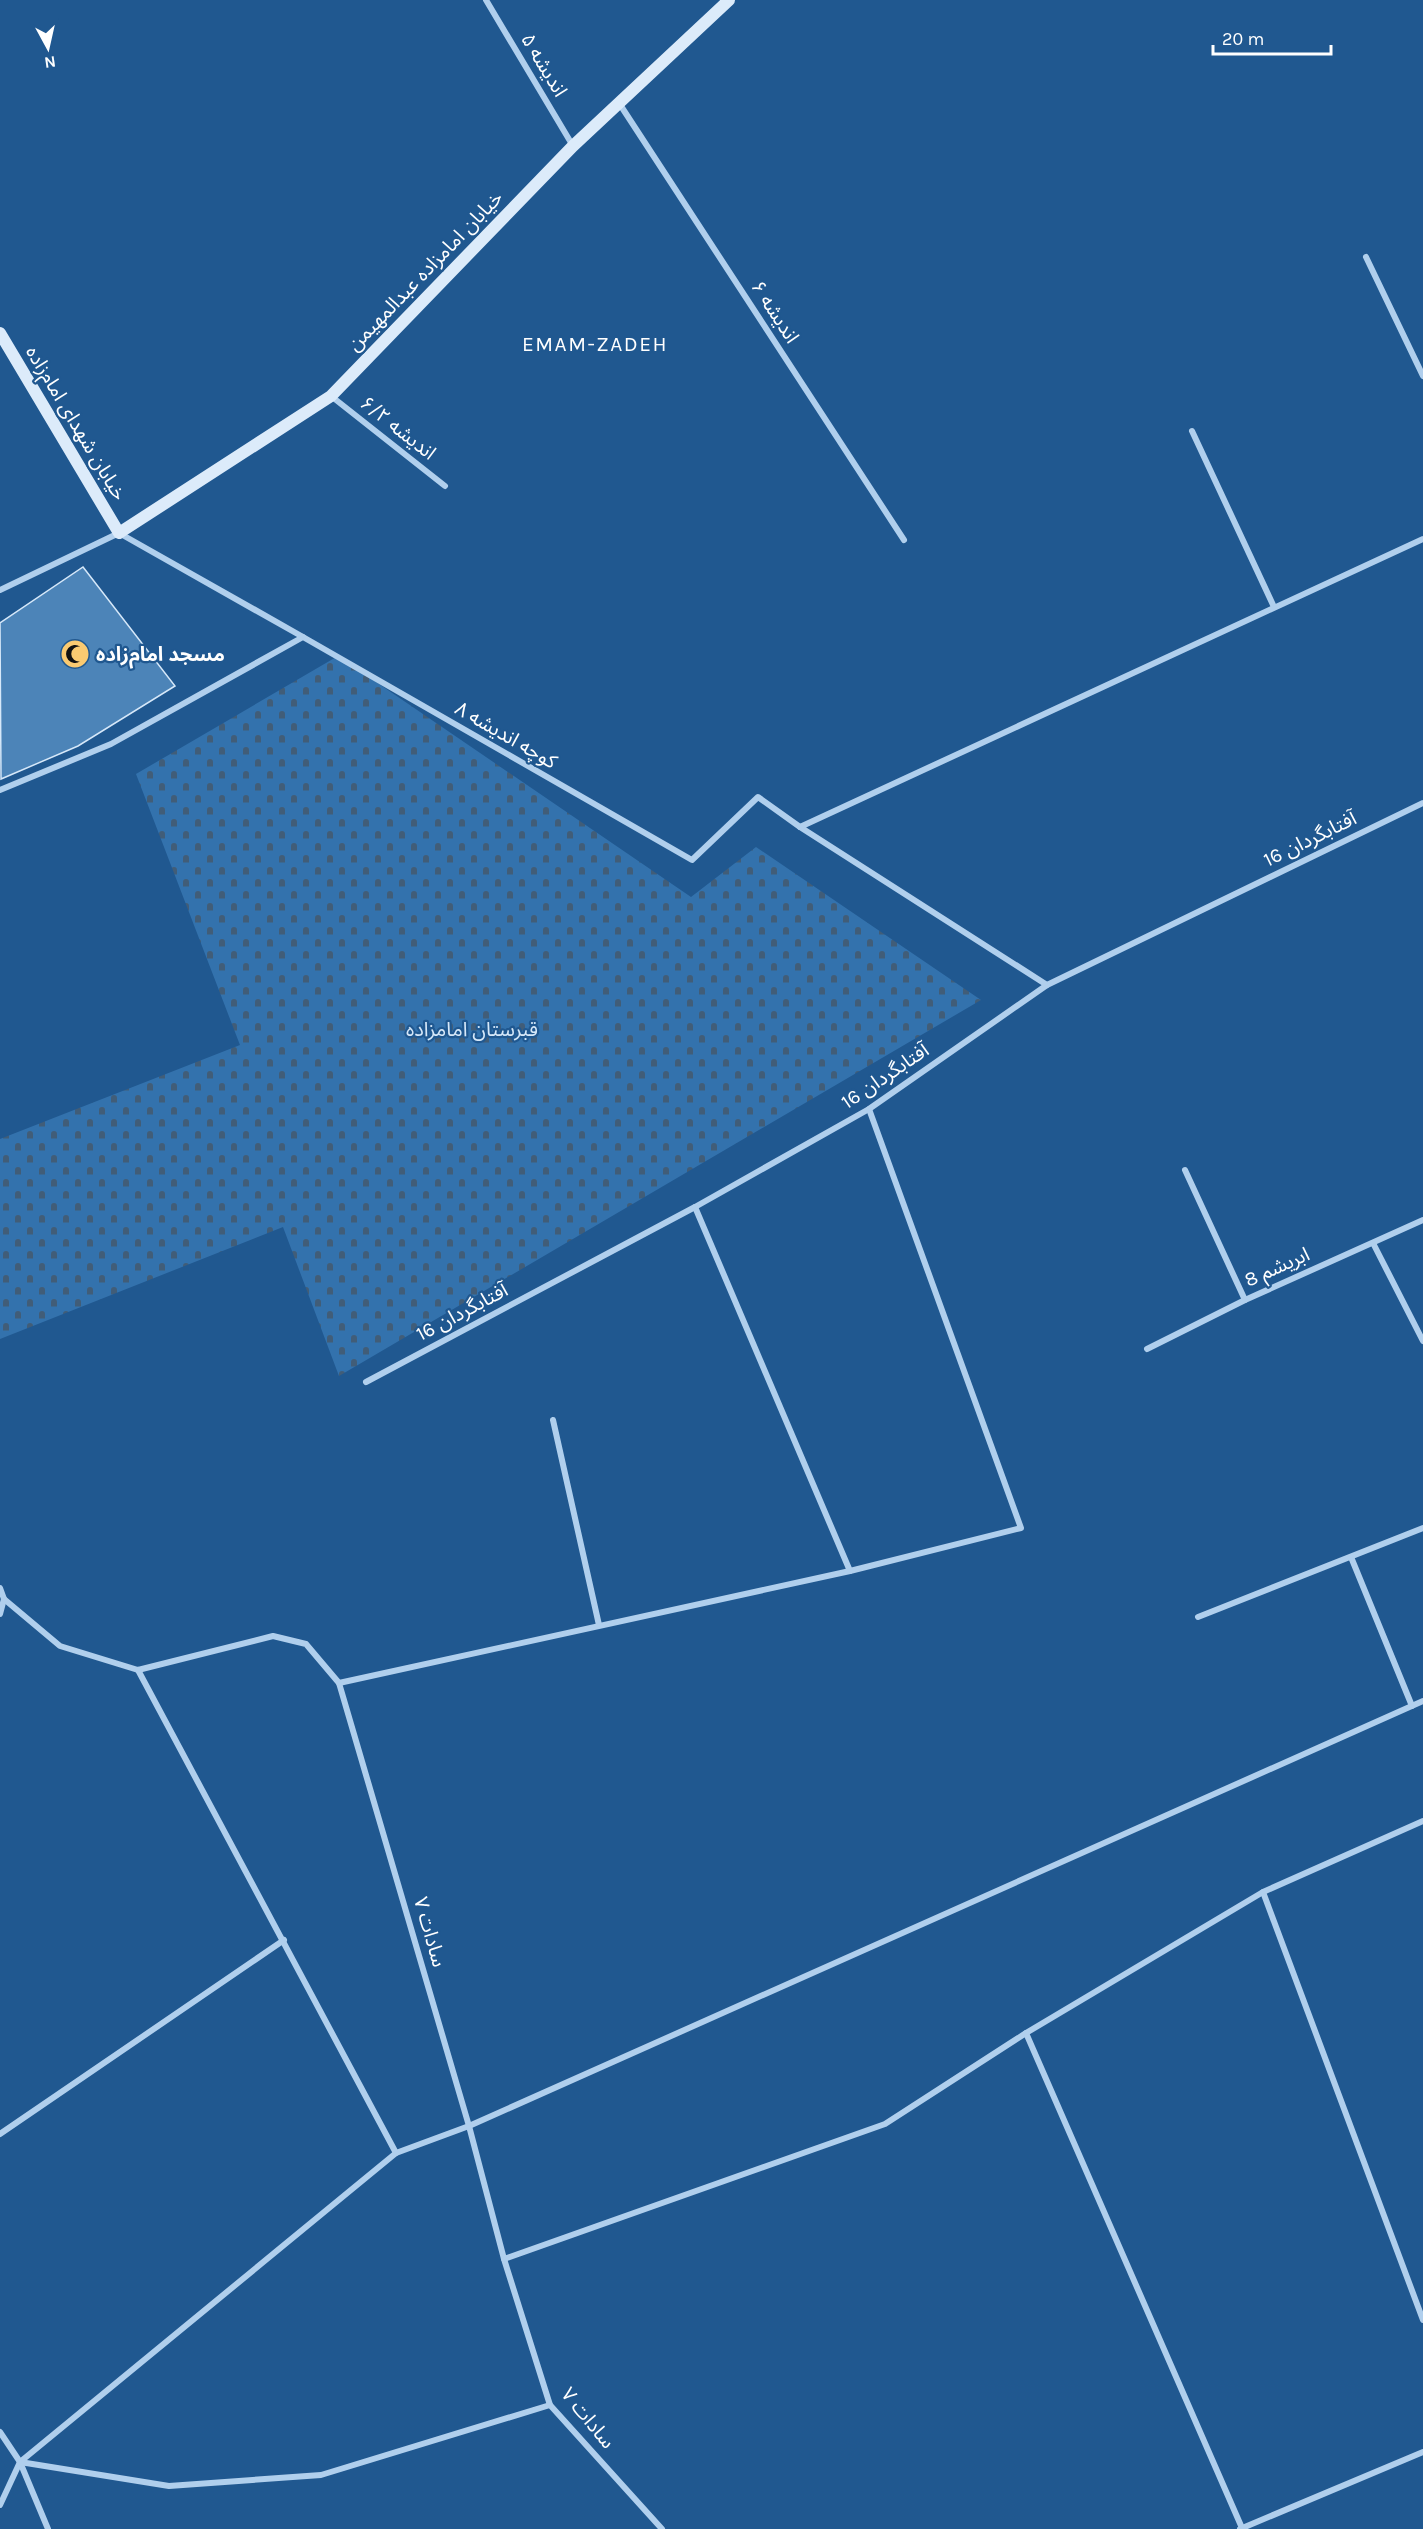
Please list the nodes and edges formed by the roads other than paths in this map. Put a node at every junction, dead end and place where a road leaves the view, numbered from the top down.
1 (486, 0) edge
2 (729, 0) edge
3 (619, 102) junction
4 (573, 146) junction
5 (1366, 257) dead end
6 (0, 333) edge
7 (1423, 376) edge
8 (331, 396) junction
9 (1192, 431) dead end
10 (445, 486) dead end
11 (119, 533) junction
12 (1423, 539) edge
13 (904, 540) dead end
14 (0, 590) edge
15 (1274, 607) junction
16 (303, 637) junction
17 (0, 790) edge
18 (1423, 803) edge
19 (800, 827) junction
20 (1047, 985) junction
21 (869, 1108) junction
22 (1185, 1170) dead end
23 (695, 1207) junction
24 (1423, 1221) edge
25 (1373, 1242) junction
26 (1245, 1300) junction
27 (1423, 1341) edge
28 (1147, 1349) dead end
29 (366, 1382) dead end
30 (553, 1420) dead end
31 (1423, 1528) edge
32 (1351, 1557) junction
33 (850, 1571) junction
34 (0, 1588) edge
35 (4, 1599) junction
36 (0, 1614) edge
37 (1198, 1617) dead end
38 (599, 1625) junction
39 (138, 1670) junction
40 (339, 1683) junction
41 (1423, 1701) edge
42 (1412, 1706) junction
43 (1423, 1821) edge
44 (1263, 1892) junction
45 (284, 1940) junction
46 (1026, 2033) junction
47 (469, 2126) junction
48 (0, 2134) edge
49 (396, 2153) junction
50 (504, 2259) junction
51 (1423, 2320) edge
52 (550, 2405) junction
53 (0, 2432) edge
54 (1423, 2452) edge
55 (20, 2462) junction
56 (0, 2505) edge
57 (48, 2529) edge
58 (662, 2529) edge
59 (1241, 2529) edge

1 - 4 street, اندیشه ۵
2 - 3 street, خیابان امامزاده عبدالمهیمن
3 - 4 street, خیابان امامزاده عبدالمهیمن
3 - 13 street, اندیشه ۶
4 - 8 street, خیابان امامزاده عبدالمهیمن
5 - 7 street
6 - 11 street, خیابان شهدای امام‌زاده
8 - 10 street, اندیشه ۶/۲
8 - 11 street, خیابان امامزاده عبدالمهیمن
9 - 15 street
11 - 14 street, خیابان امامزاده عبدالمهیمن
11 - 16 street
12 - 15 street
15 - 19 street
16 - 17 street
16 - 19 street, کوچه اندیشه ۸
18 - 20 street, آفتابگردان 16
19 - 20 street
20 - 21 street, آفتابگردان 16
21 - 23 street, آفتابگردان 16
21 - 33 street
22 - 26 street
23 - 29 street, آفتابگردان 16
23 - 33 street
24 - 25 street, ابریشم 8
25 - 26 street, ابریشم 8
25 - 27 street
26 - 28 street, ابریشم 8
30 - 38 street
31 - 32 street
32 - 37 street
32 - 42 street
33 - 38 street
34 - 35 street
35 - 36 street
35 - 39 street
38 - 40 street
39 - 40 street, سادات ۷
39 - 45 street
40 - 47 street, سادات ۷
41 - 42 street
42 - 47 street
43 - 44 street
44 - 46 street
44 - 51 street
45 - 48 street
45 - 49 street
46 - 50 street
46 - 59 street
47 - 49 street
47 - 50 street, سادات ۷
49 - 55 street
50 - 52 street, سادات ۷
52 - 55 street
52 - 58 street, سادات ۷
53 - 55 street
54 - 59 street
55 - 56 street
55 - 57 street

